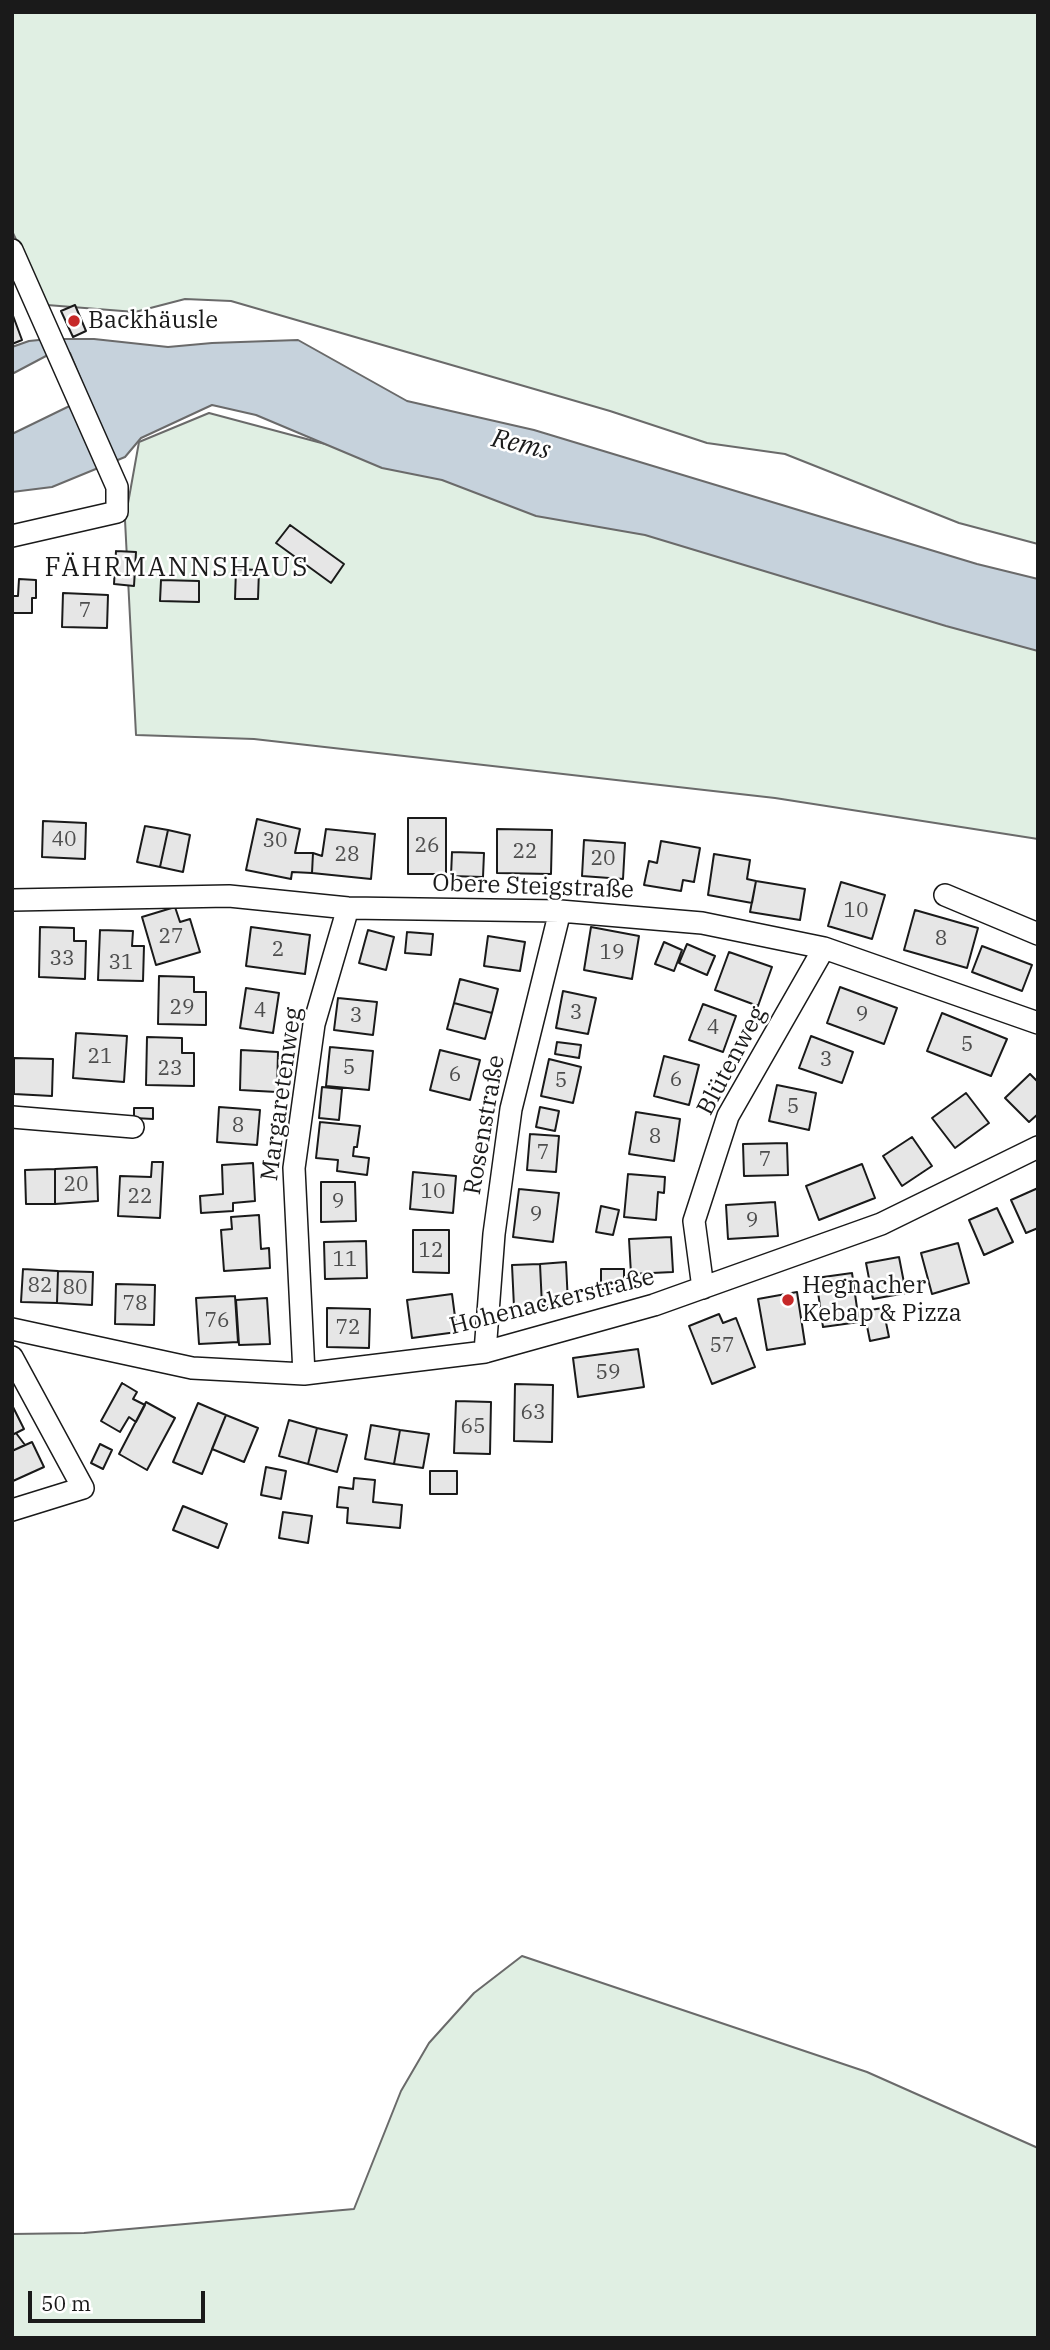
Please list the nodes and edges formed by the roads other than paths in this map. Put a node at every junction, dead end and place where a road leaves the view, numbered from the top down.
1 (12, 250) edge
2 (12, 536) edge
3 (945, 895) dead end
4 (12, 900) edge
5 (348, 908) junction
6 (560, 911) junction
7 (1038, 934) edge
8 (824, 948) junction
9 (1038, 1023) edge
10 (12, 1117) edge
11 (133, 1127) dead end
12 (1038, 1147) edge
13 (703, 1288) junction
14 (12, 1329) edge
15 (485, 1352) junction
16 (12, 1357) edge
17 (304, 1374) junction
18 (12, 1510) edge

1 - 2 street
3 - 7 street
4 - 5 street, Obere Steigstraße
5 - 6 street, Obere Steigstraße
5 - 17 street, Margaretenweg
6 - 8 street, Obere Steigstraße
6 - 15 street, Rosenstraße
8 - 9 street, Obere Steigstraße
8 - 13 street, Blütenweg
10 - 11 street
12 - 13 street, Hohenackerstraße
13 - 15 street, Hohenackerstraße
14 - 17 street, Hohenackerstraße
15 - 17 street, Hohenackerstraße
16 - 18 street

